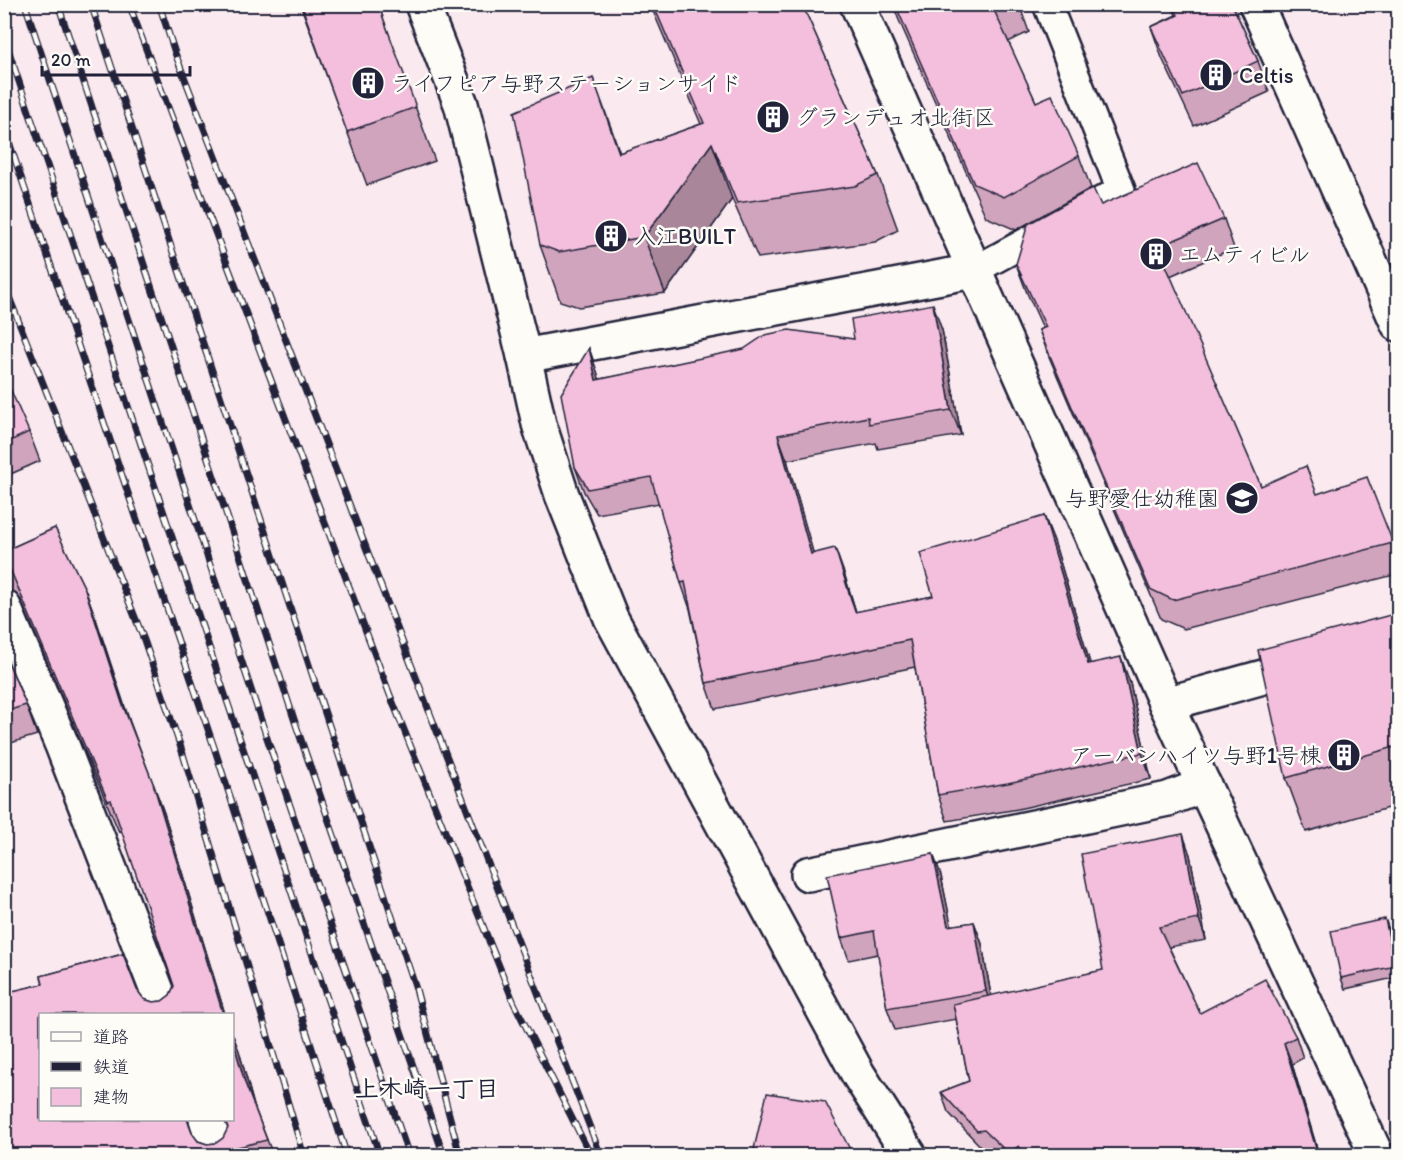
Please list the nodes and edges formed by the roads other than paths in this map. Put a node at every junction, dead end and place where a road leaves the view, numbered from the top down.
1 (422, 4) edge
2 (857, 4) edge
3 (1047, 4) edge
4 (1256, 4) edge
5 (973, 271) junction
6 (1398, 324) edge
7 (524, 356) junction
8 (4, 607) edge
9 (1332, 658) edge
10 (1166, 704) junction
11 (1204, 785) junction
12 (808, 874) dead end
13 (166, 1013) edge
14 (208, 1121) edge
15 (220, 1155) edge
16 (910, 1155) edge
17 (1377, 1155) edge

1 - 7 street
2 - 5 street
3 - 5 lane
4 - 6 street
5 - 7 street
5 - 10 street
7 - 16 street
8 - 13 street
9 - 10 street
10 - 11 street
11 - 12 street
11 - 17 street
14 - 15 street

